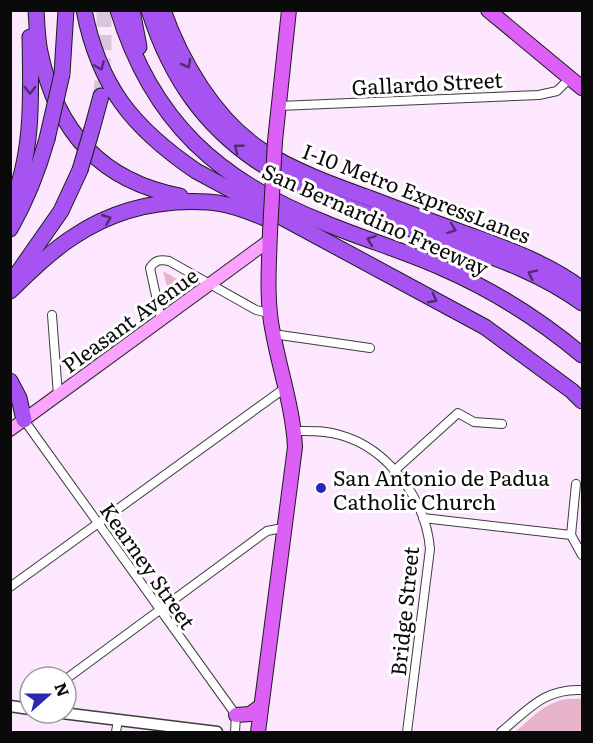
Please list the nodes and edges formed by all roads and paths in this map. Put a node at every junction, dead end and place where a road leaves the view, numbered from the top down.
1 (30, 10) edge
2 (36, 10) edge
3 (66, 10) edge
4 (84, 10) edge
5 (118, 10) edge
6 (132, 10) edge
7 (149, 10) edge
8 (163, 10) edge
9 (289, 10) edge
10 (488, 10) edge
11 (570, 78) junction
12 (582, 88) edge
13 (100, 96) tunnel mouth
14 (279, 106) junction
15 (164, 108) junction
16 (210, 202) junction
17 (10, 208) edge
18 (10, 229) edge
19 (270, 236) junction
20 (73, 237) junction
21 (344, 251) junction
22 (10, 280) edge
23 (209, 285) junction
24 (582, 289) edge
25 (10, 291) edge
26 (582, 303) edge
27 (10, 306) edge
28 (269, 313) junction
29 (52, 315) dead end
30 (161, 319) junction
31 (536, 320) junction
32 (273, 334) junction
33 (582, 347) edge
34 (370, 348) dead end
35 (582, 355) edge
36 (10, 381) edge
37 (285, 388) junction
38 (58, 395) junction
39 (582, 401) edge
40 (10, 404) edge
41 (24, 420) junction
42 (502, 424) dead end
43 (10, 430) edge
44 (294, 431) junction
45 (394, 471) junction
46 (576, 484) dead end
47 (423, 519) junction
48 (99, 524) junction
49 (284, 528) junction
50 (571, 535) junction
51 (582, 555) edge
52 (10, 587) edge
53 (159, 611) junction
54 (78, 670) edge
55 (582, 690) edge
56 (261, 706) junction
57 (236, 714) junction
58 (78, 715) edge
59 (118, 720) junction
60 (116, 732) edge
61 (217, 732) edge
62 (236, 732) edge
63 (258, 732) edge
64 (408, 732) edge
65 (501, 732) edge

1 -> 17 highway
2 - 16 highway
3 - 18 highway, bridge
4 -> 21 highway
5 - 15 highway, San Bernardino Freeway
6 - 15 highway
26 -> 7 highway, I-10 Metro ExpressLanes
8 -> 24 highway, I-10 Metro ExpressLanes
9 - 14 main road
10 - 11 main road
11 - 12 main road
11 - 14 street, Gallardo Street
13 - 22 highway, bridge
14 - 19 main road, bridge
31 -> 15 highway, San Bernardino Freeway
20 -> 16 highway
16 - 21 highway
19 - 23 main road, Pleasant Avenue
19 - 28 main road
20 - 25 highway
20 - 27 highway
21 -> 39 highway, San Bernardino Freeway
23 - 28 street
23 - 30 main road, Pleasant Avenue
23 - 30 street
28 - 32 main road
29 - 38 street
30 - 38 main road, Pleasant Avenue
31 - 33 highway
31 - 35 highway, San Bernardino Freeway
32 - 34 street
32 - 37 main road
36 - 41 highway
37 - 44 main road
37 - 48 street
38 - 41 main road, Pleasant Avenue
40 - 41 highway
41 - 43 main road, Pleasant Avenue
41 - 48 street, Kearney Street
42 - 45 street
44 - 45 street, Bridge Street
44 - 49 main road
45 - 47 street, Bridge Street
46 - 50 street
47 - 50 street
47 - 64 street, Bridge Street
48 - 52 street
48 - 53 street, Kearney Street
49 - 53 street
49 - 56 main road
50 - 51 street
53 - 54 street
53 - 57 street, Kearney Street
55 - 65 street
56 - 57 main road
56 - 63 main road
57 - 62 street
58 - 59 street
59 - 60 street
59 - 61 street

